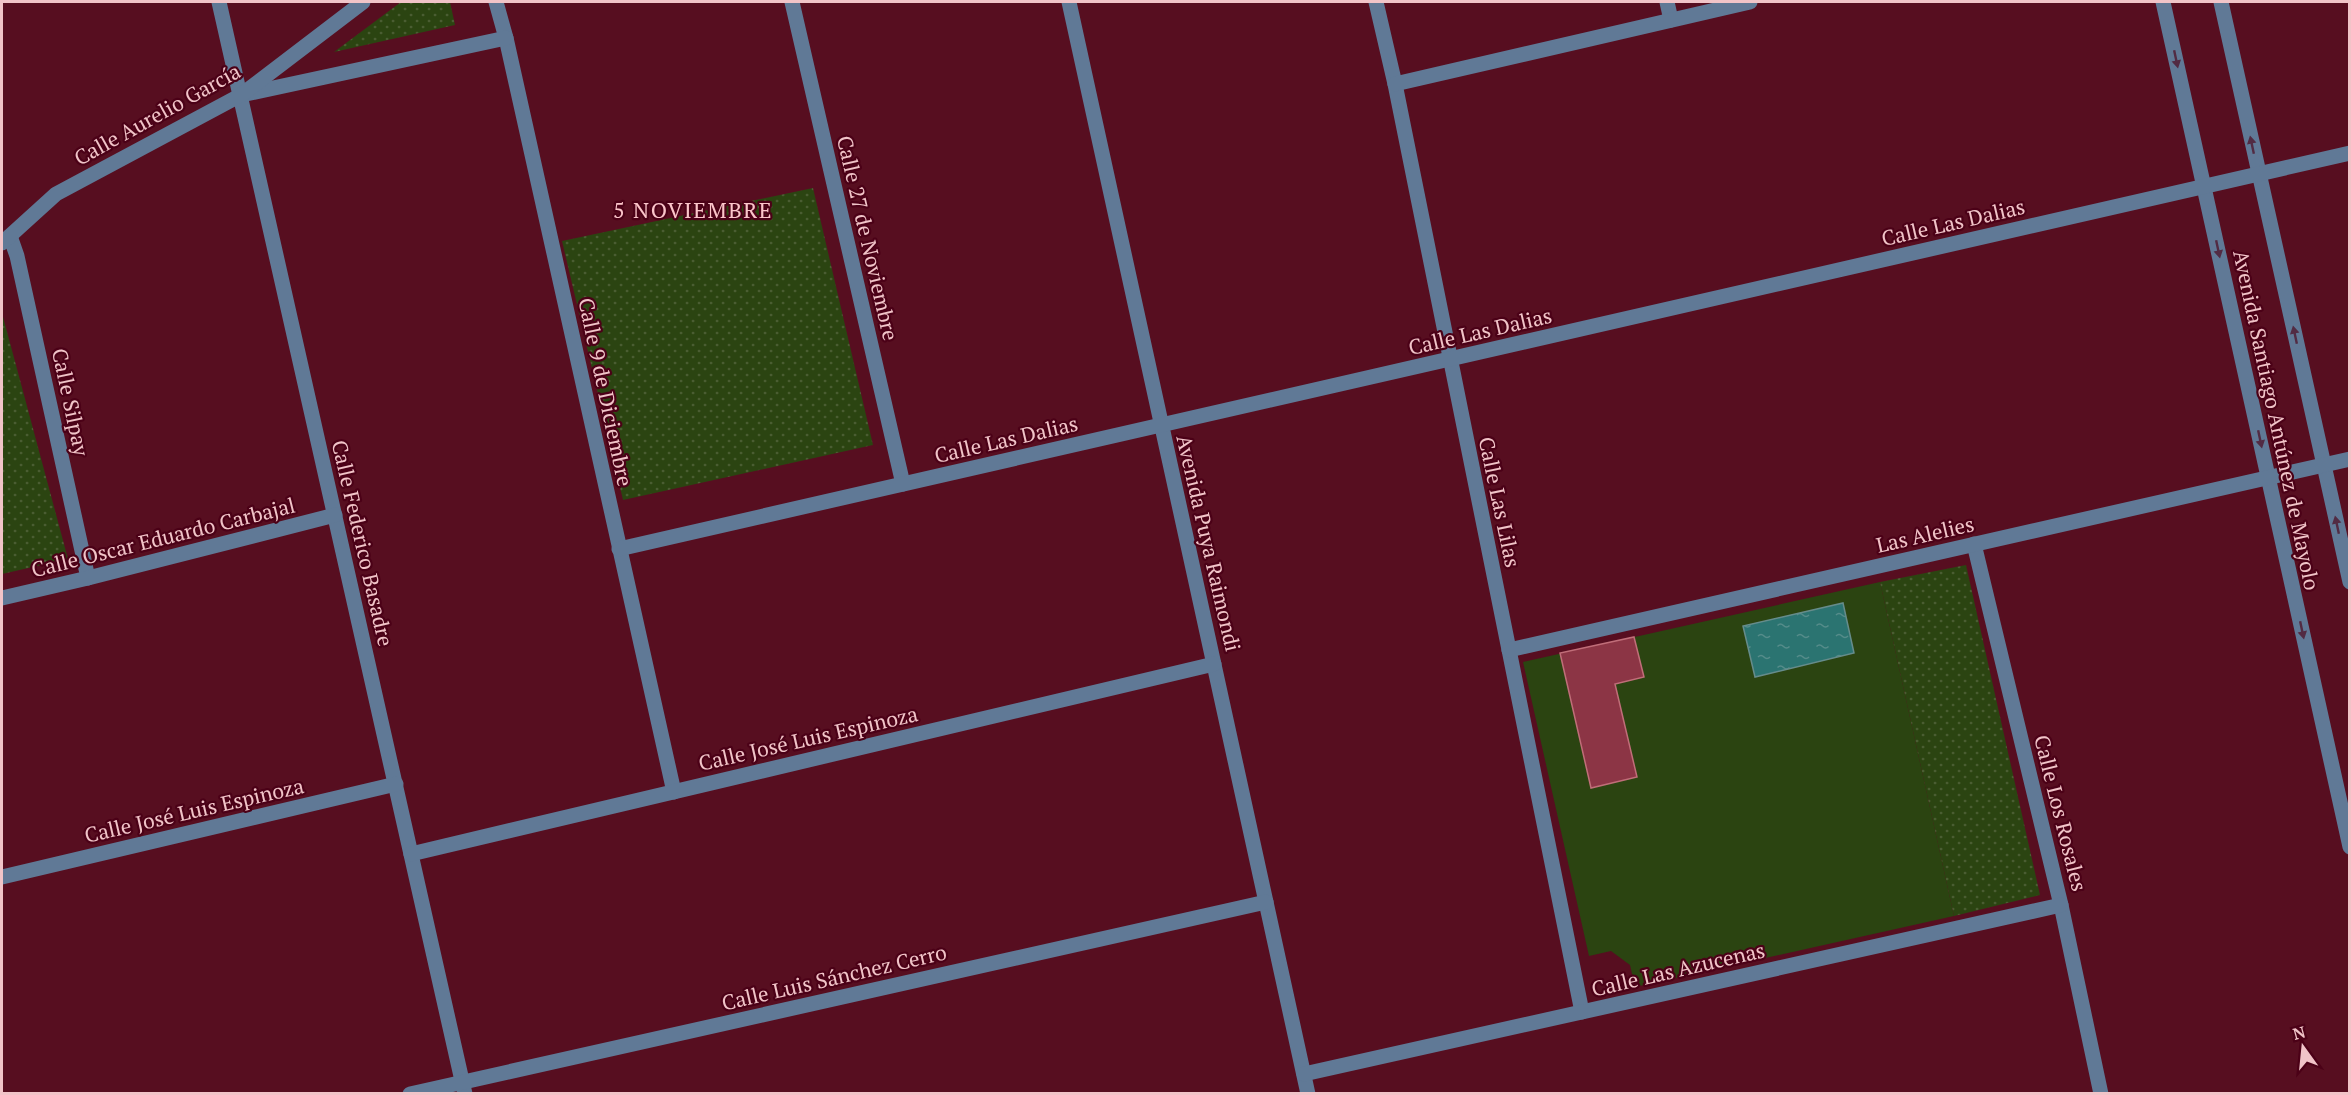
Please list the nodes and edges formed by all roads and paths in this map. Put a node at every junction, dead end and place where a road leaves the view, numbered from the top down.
1 (219, 2) edge
2 (363, 2) edge
3 (496, 2) edge
4 (792, 2) edge
5 (1068, 2) edge
6 (1376, 2) edge
7 (1667, 2) edge
8 (1750, 2) edge
9 (2163, 2) edge
10 (2221, 2) edge
11 (1671, 20) junction
12 (506, 38) junction
13 (1395, 84) junction
14 (241, 95) junction
15 (2349, 153) edge
16 (2259, 174) junction
17 (2204, 186) junction
18 (6, 240) edge
19 (1449, 359) junction
20 (1161, 425) junction
21 (2349, 459) edge
22 (2323, 465) junction
23 (2268, 478) junction
24 (903, 484) junction
25 (335, 515) junction
26 (1974, 544) junction
27 (619, 549) junction
28 (88, 578) junction
29 (2349, 582) edge
30 (2, 598) edge
31 (1509, 650) junction
32 (1214, 664) junction
33 (396, 784) junction
34 (674, 792) junction
35 (2349, 847) edge
36 (411, 854) junction
37 (2, 878) edge
38 (1266, 902) junction
39 (2061, 905) junction
40 (1582, 1012) junction
41 (1304, 1074) junction
42 (463, 1088) edge
43 (410, 1094) edge
44 (1308, 1094) edge
45 (2101, 1094) edge

1 - 14 street, Calle Federico Basadre
2 - 14 street, Calle Aurelio García
3 - 12 street, Calle 9 de Diciembre
4 - 24 street, Calle 27 de Noviembre
5 - 20 street, Avenida Puya Raimondi
6 - 13 street, Calle Las Lilas
7 - 11 street
8 - 11 street
9 -> 17 street, Avenida Santiago Antúnez de Mayolo
16 -> 10 street, Avenida Santiago Antúnez de Mayolo
11 - 13 street
12 - 14 street
12 - 27 street, Calle 9 de Diciembre
13 - 19 street, Calle Las Lilas
14 - 18 street, Calle Aurelio García
14 - 25 street, Calle Federico Basadre
15 - 16 street, Calle Las Dalias
16 - 17 street, Calle Las Dalias
22 -> 16 street, Avenida Santiago Antúnez de Mayolo
17 - 19 street, Calle Las Dalias
17 -> 23 street, Avenida Santiago Antúnez de Mayolo
18 - 28 street, Calle Silpay
19 - 20 street, Calle Las Dalias
19 - 31 street, Calle Las Lilas
20 - 24 street, Calle Las Dalias
20 - 32 street, Avenida Puya Raimondi
21 - 22 street, Las Alelies
22 - 23 street, Las Alelies
29 -> 22 street, Avenida Santiago Antúnez de Mayolo
23 - 26 street, Las Alelies
23 -> 35 street, Avenida Santiago Antúnez de Mayolo
24 - 27 street, Calle Las Dalias
25 - 28 street, Calle Oscar Eduardo Carbajal
25 - 33 street, Calle Federico Basadre
26 - 31 street, Las Alelies
26 - 39 street, Calle Los Rosales
27 - 34 street, Calle 9 de Diciembre
28 - 30 street, Calle Oscar Eduardo Carbajal
31 - 40 street, Calle Las Lilas
32 - 34 street, Calle José Luis Espinoza
32 - 38 street, Avenida Puya Raimondi
33 - 36 street, Calle Federico Basadre
33 - 37 street, Calle José Luis Espinoza
34 - 36 street, Calle José Luis Espinoza
36 - 42 street, Calle Federico Basadre
38 - 41 street, Avenida Puya Raimondi
38 - 42 street, Calle Luis Sánchez Cerro
39 - 40 street, Calle Las Azucenas
39 - 45 street, Calle Los Rosales
40 - 41 street, Calle Las Azucenas
41 - 44 street, Avenida Puya Raimondi
42 - 43 street, Calle Luis Sánchez Cerro

